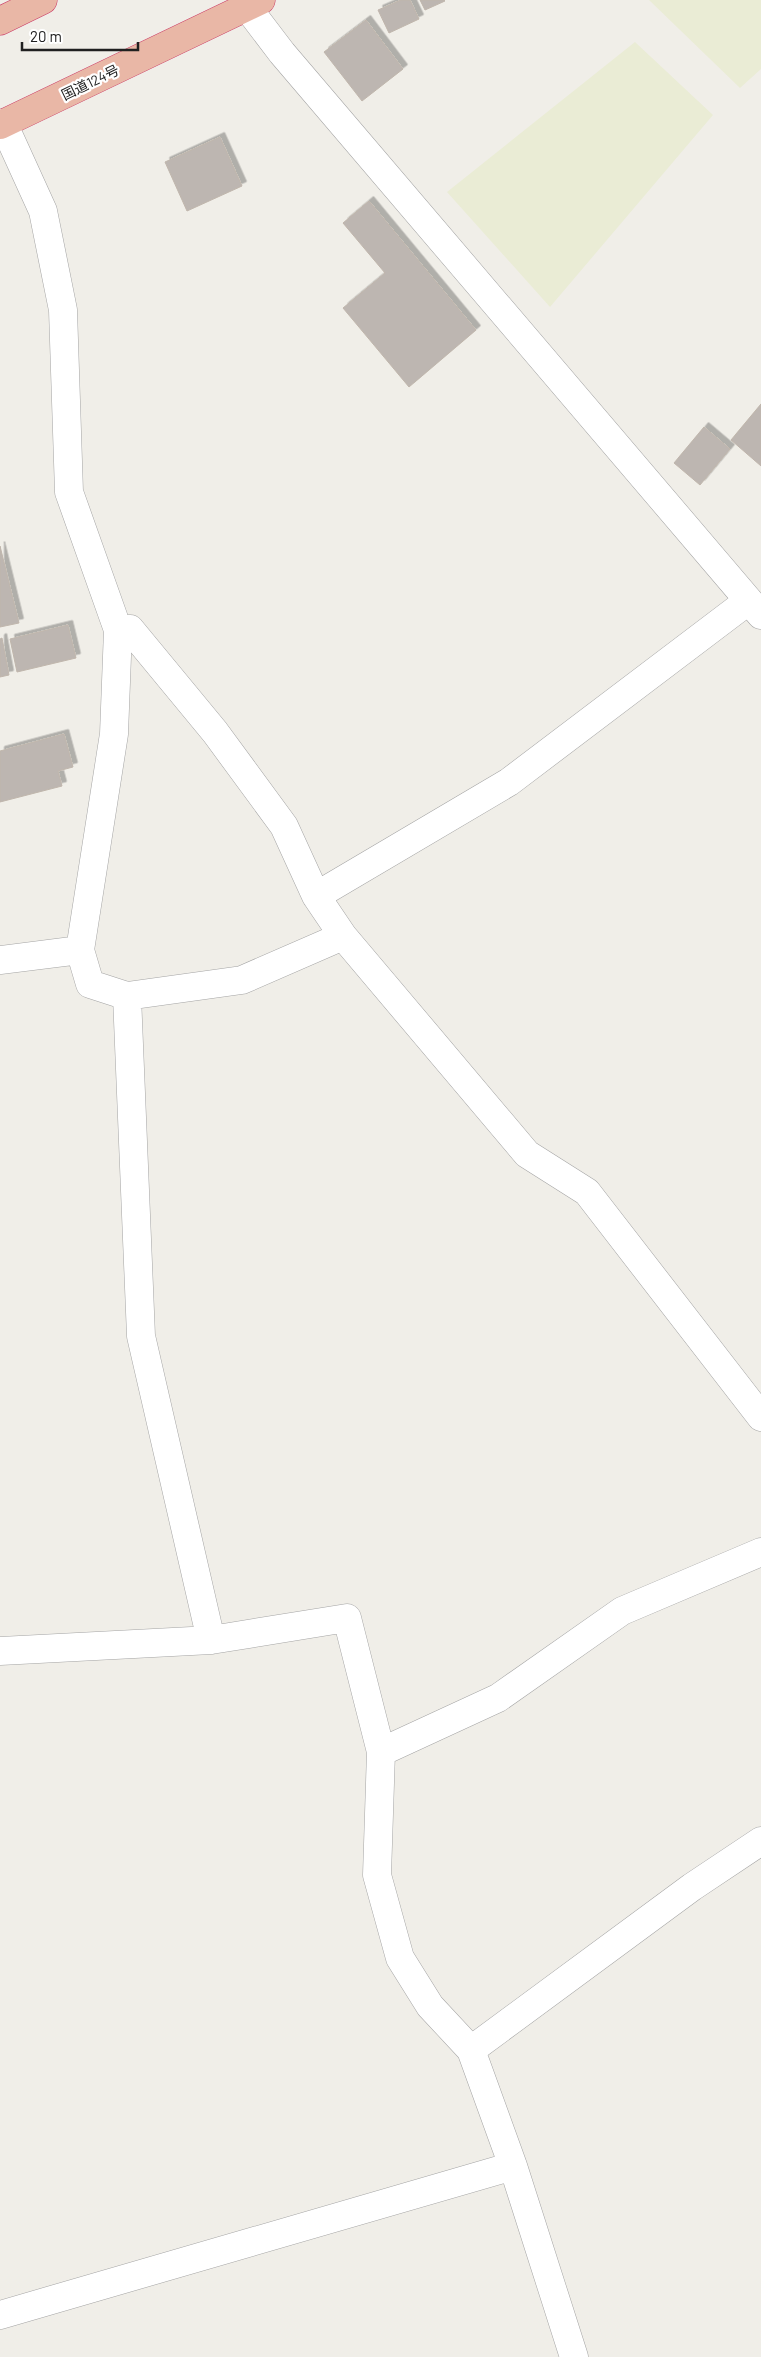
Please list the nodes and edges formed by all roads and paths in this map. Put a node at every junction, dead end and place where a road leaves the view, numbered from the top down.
1 (43, 0) edge
2 (254, 3) edge
3 (0, 21) edge
4 (1, 124) edge
5 (755, 608) edge
6 (118, 630) junction
7 (316, 896) junction
8 (342, 936) junction
9 (80, 950) junction
10 (0, 960) edge
11 (127, 996) junction
12 (761, 1417) edge
13 (761, 1552) edge
14 (211, 1640) junction
15 (0, 1651) edge
16 (382, 1752) junction
17 (761, 1841) edge
18 (471, 2050) junction
19 (513, 2166) junction
20 (0, 2315) edge
21 (574, 2357) edge

1 - 3 highway
2 - 4 highway, 国道124号
2 - 5 street
4 - 6 street
5 - 7 street
6 - 7 street
6 - 9 street
7 - 8 street
8 - 11 street
8 - 12 street
9 - 10 street
9 - 11 street
11 - 14 street
13 - 16 street
14 - 15 street
14 - 16 street
16 - 18 street
17 - 18 street
18 - 19 street
19 - 20 street
19 - 21 street

